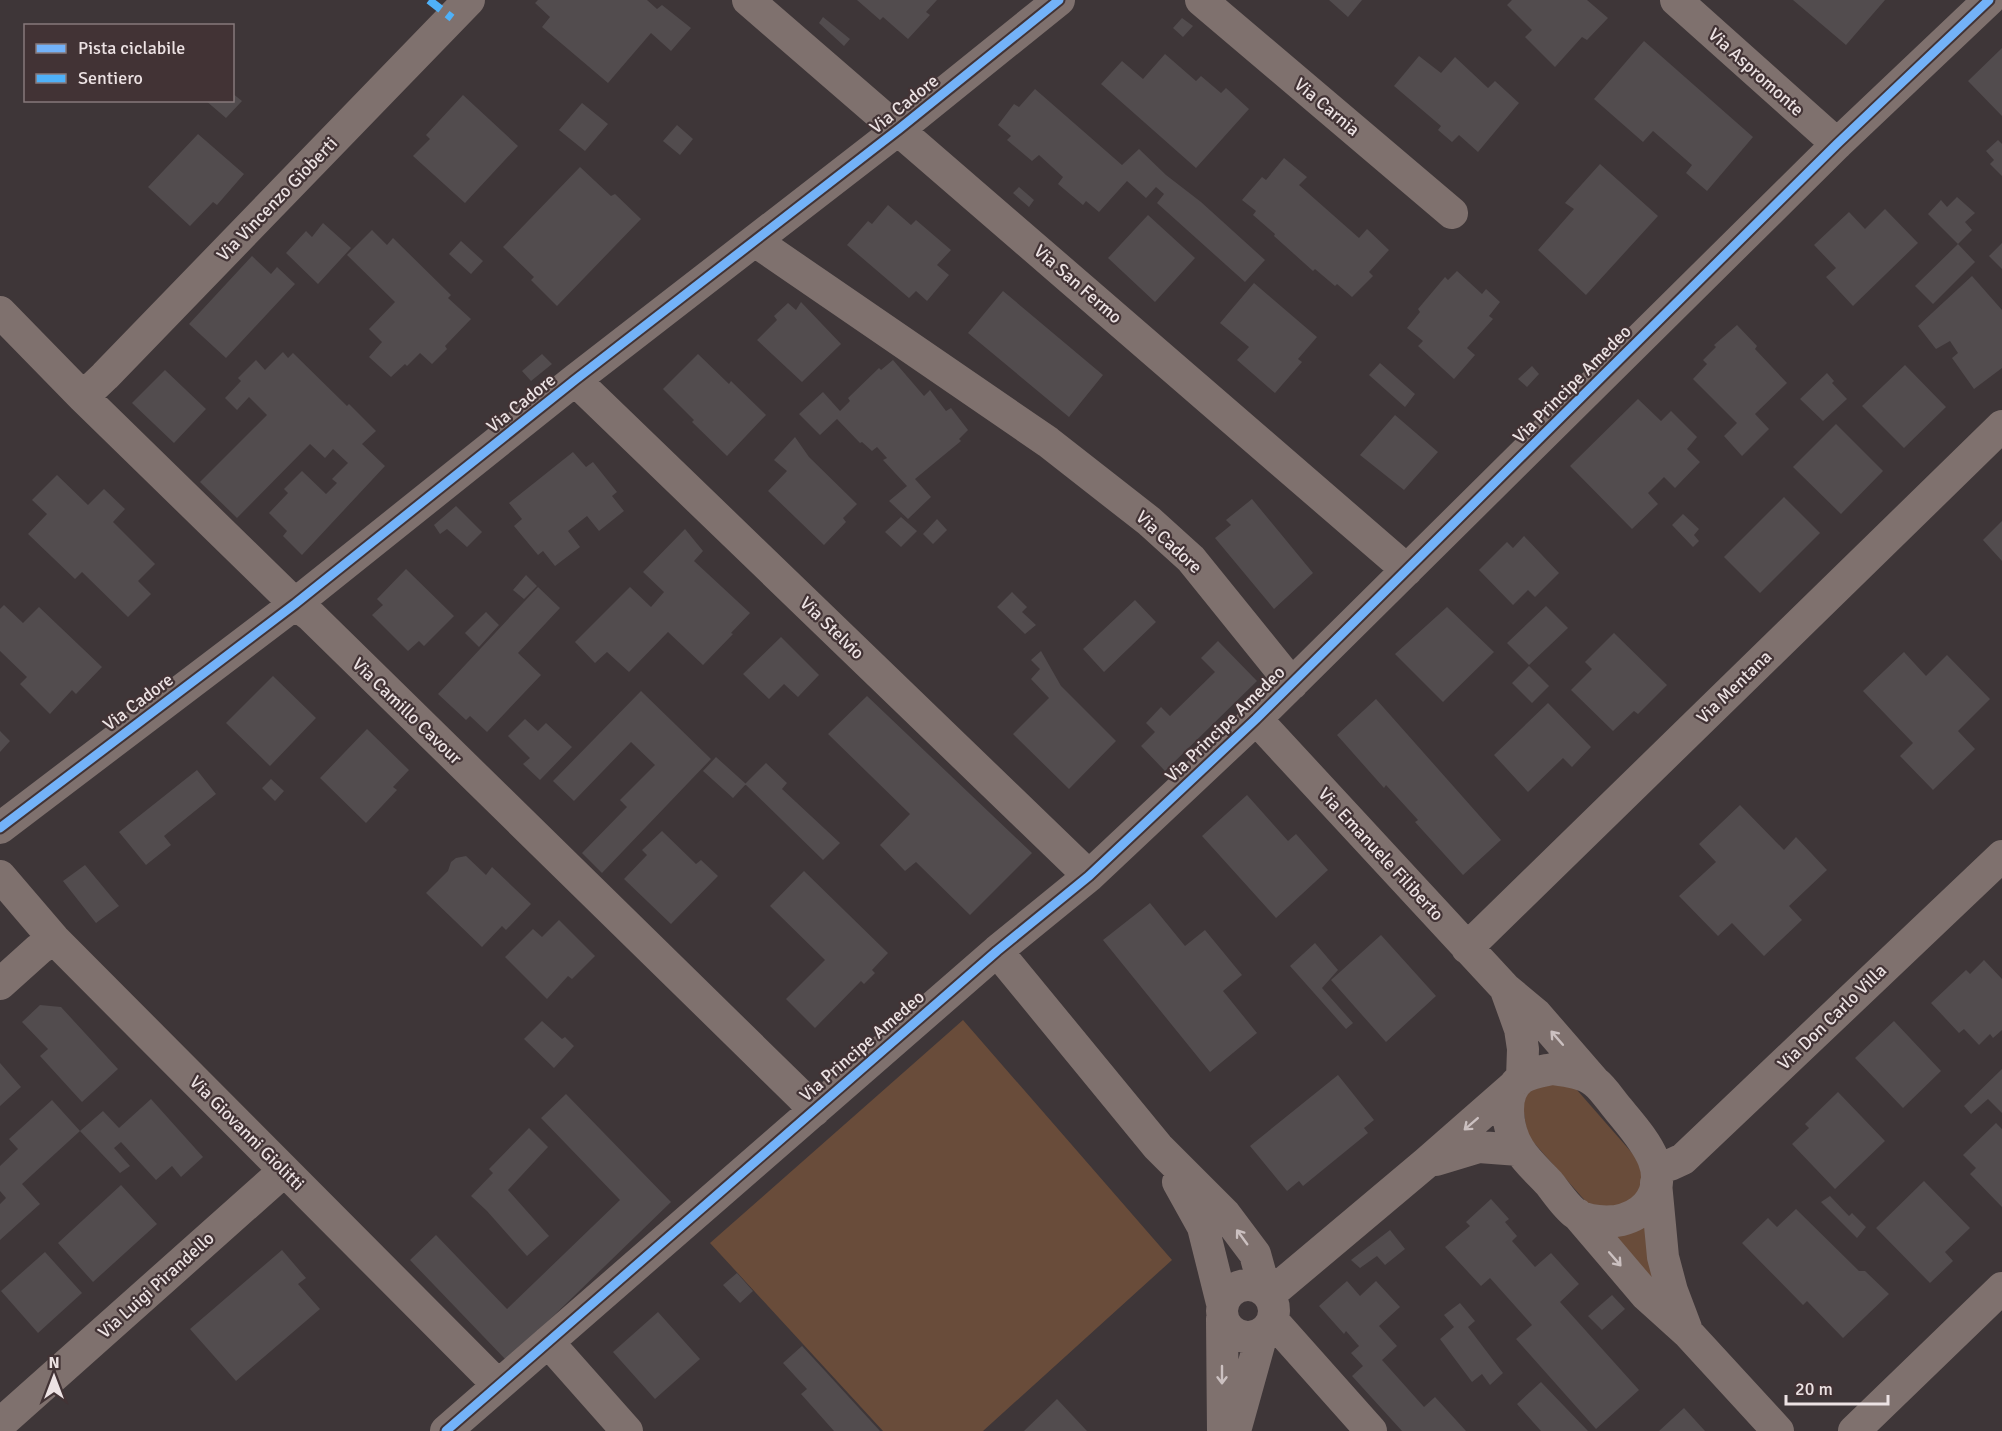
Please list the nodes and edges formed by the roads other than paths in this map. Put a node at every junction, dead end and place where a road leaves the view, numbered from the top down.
1 (469, 0) edge
2 (748, 0) edge
3 (1059, 0) edge
4 (1202, 0) edge
5 (1676, 0) edge
6 (1989, 0) edge
7 (899, 129) junction
8 (1837, 144) junction
9 (1452, 213) dead end
10 (756, 241) junction
11 (0, 312) edge
12 (575, 380) junction
13 (83, 397) junction
14 (2002, 426) edge
15 (1407, 570) junction
16 (295, 604) junction
17 (1292, 684) junction
18 (1256, 719) junction
19 (0, 828) edge
20 (2002, 856) edge
21 (0, 876) edge
22 (1089, 876) junction
23 (54, 939) junction
24 (1467, 948) junction
25 (997, 951) junction
26 (0, 984) edge
27 (1506, 989) junction
28 (1518, 1082) junction
29 (1595, 1082) junction
30 (814, 1111) junction
31 (1158, 1147) junction
32 (1519, 1150) junction
33 (1426, 1163) junction
34 (284, 1171) junction
35 (1656, 1174) junction
36 (1576, 1214) junction
37 (2002, 1288) edge
38 (1267, 1310) junction
39 (1222, 1311) junction
40 (1687, 1332) junction
41 (548, 1342) junction
42 (498, 1385) junction
43 (0, 1424) edge
44 (446, 1431) edge
45 (627, 1431) edge
46 (1222, 1431) edge
47 (1235, 1431) edge
48 (1371, 1431) edge
49 (1778, 1431) edge
50 (1854, 1431) edge

1 - 13 street, Via Vincenzo Gioberti
2 - 7 street, Via San Fermo
3 - 7 street, Via Cadore
4 - 9 street, Via Carnia
5 - 8 street, Via Aspromonte
6 - 8 street, Via Principe Amedeo
7 - 10 street, Via Cadore
7 - 15 street, Via San Fermo
8 - 15 street, Via Principe Amedeo
10 - 12 street, Via Cadore
10 - 17 street, Via Cadore
11 - 13 street, Via Camillo Cavour
12 - 16 street, Via Cadore
12 - 22 street, Via Stelvio
13 - 16 street, Via Camillo Cavour
14 - 24 street, Via Mentana
15 - 17 street, Via Principe Amedeo
16 - 19 street, Via Cadore
16 - 30 street, Via Camillo Cavour
17 - 18 street, Via Principe Amedeo
18 - 22 street, Via Principe Amedeo
18 - 24 street, Via Emanuele Filiberto
20 - 35 street, Via Don Carlo Villa
21 - 23 street, Via Giovanni Giolitti
22 - 25 street, Via Principe Amedeo
23 - 26 street
23 - 34 street, Via Giovanni Giolitti
24 - 27 street, Via Emanuele Filiberto
25 - 30 street, Via Principe Amedeo
25 - 31 street
27 - 28 street
29 -> 27 street, Via Emanuele Filiberto
28 - 29 street
28 - 32 street
28 -> 33 street
29 - 35 street
30 - 41 street, Via Principe Amedeo
38 -> 31 street
31 - 39 street
32 - 33 street
32 - 36 street
33 - 38 street
34 - 42 street, Via Giovanni Giolitti
34 - 43 street, Via Luigi Pirandello
35 - 36 street
35 - 40 street
36 -> 40 street
37 - 50 street
38 - 39 street
38 - 39 street
38 - 47 street
38 - 48 street
39 -> 46 street
40 - 49 street
41 - 42 street, Via Principe Amedeo
41 - 45 street
42 - 44 street, Via Principe Amedeo

